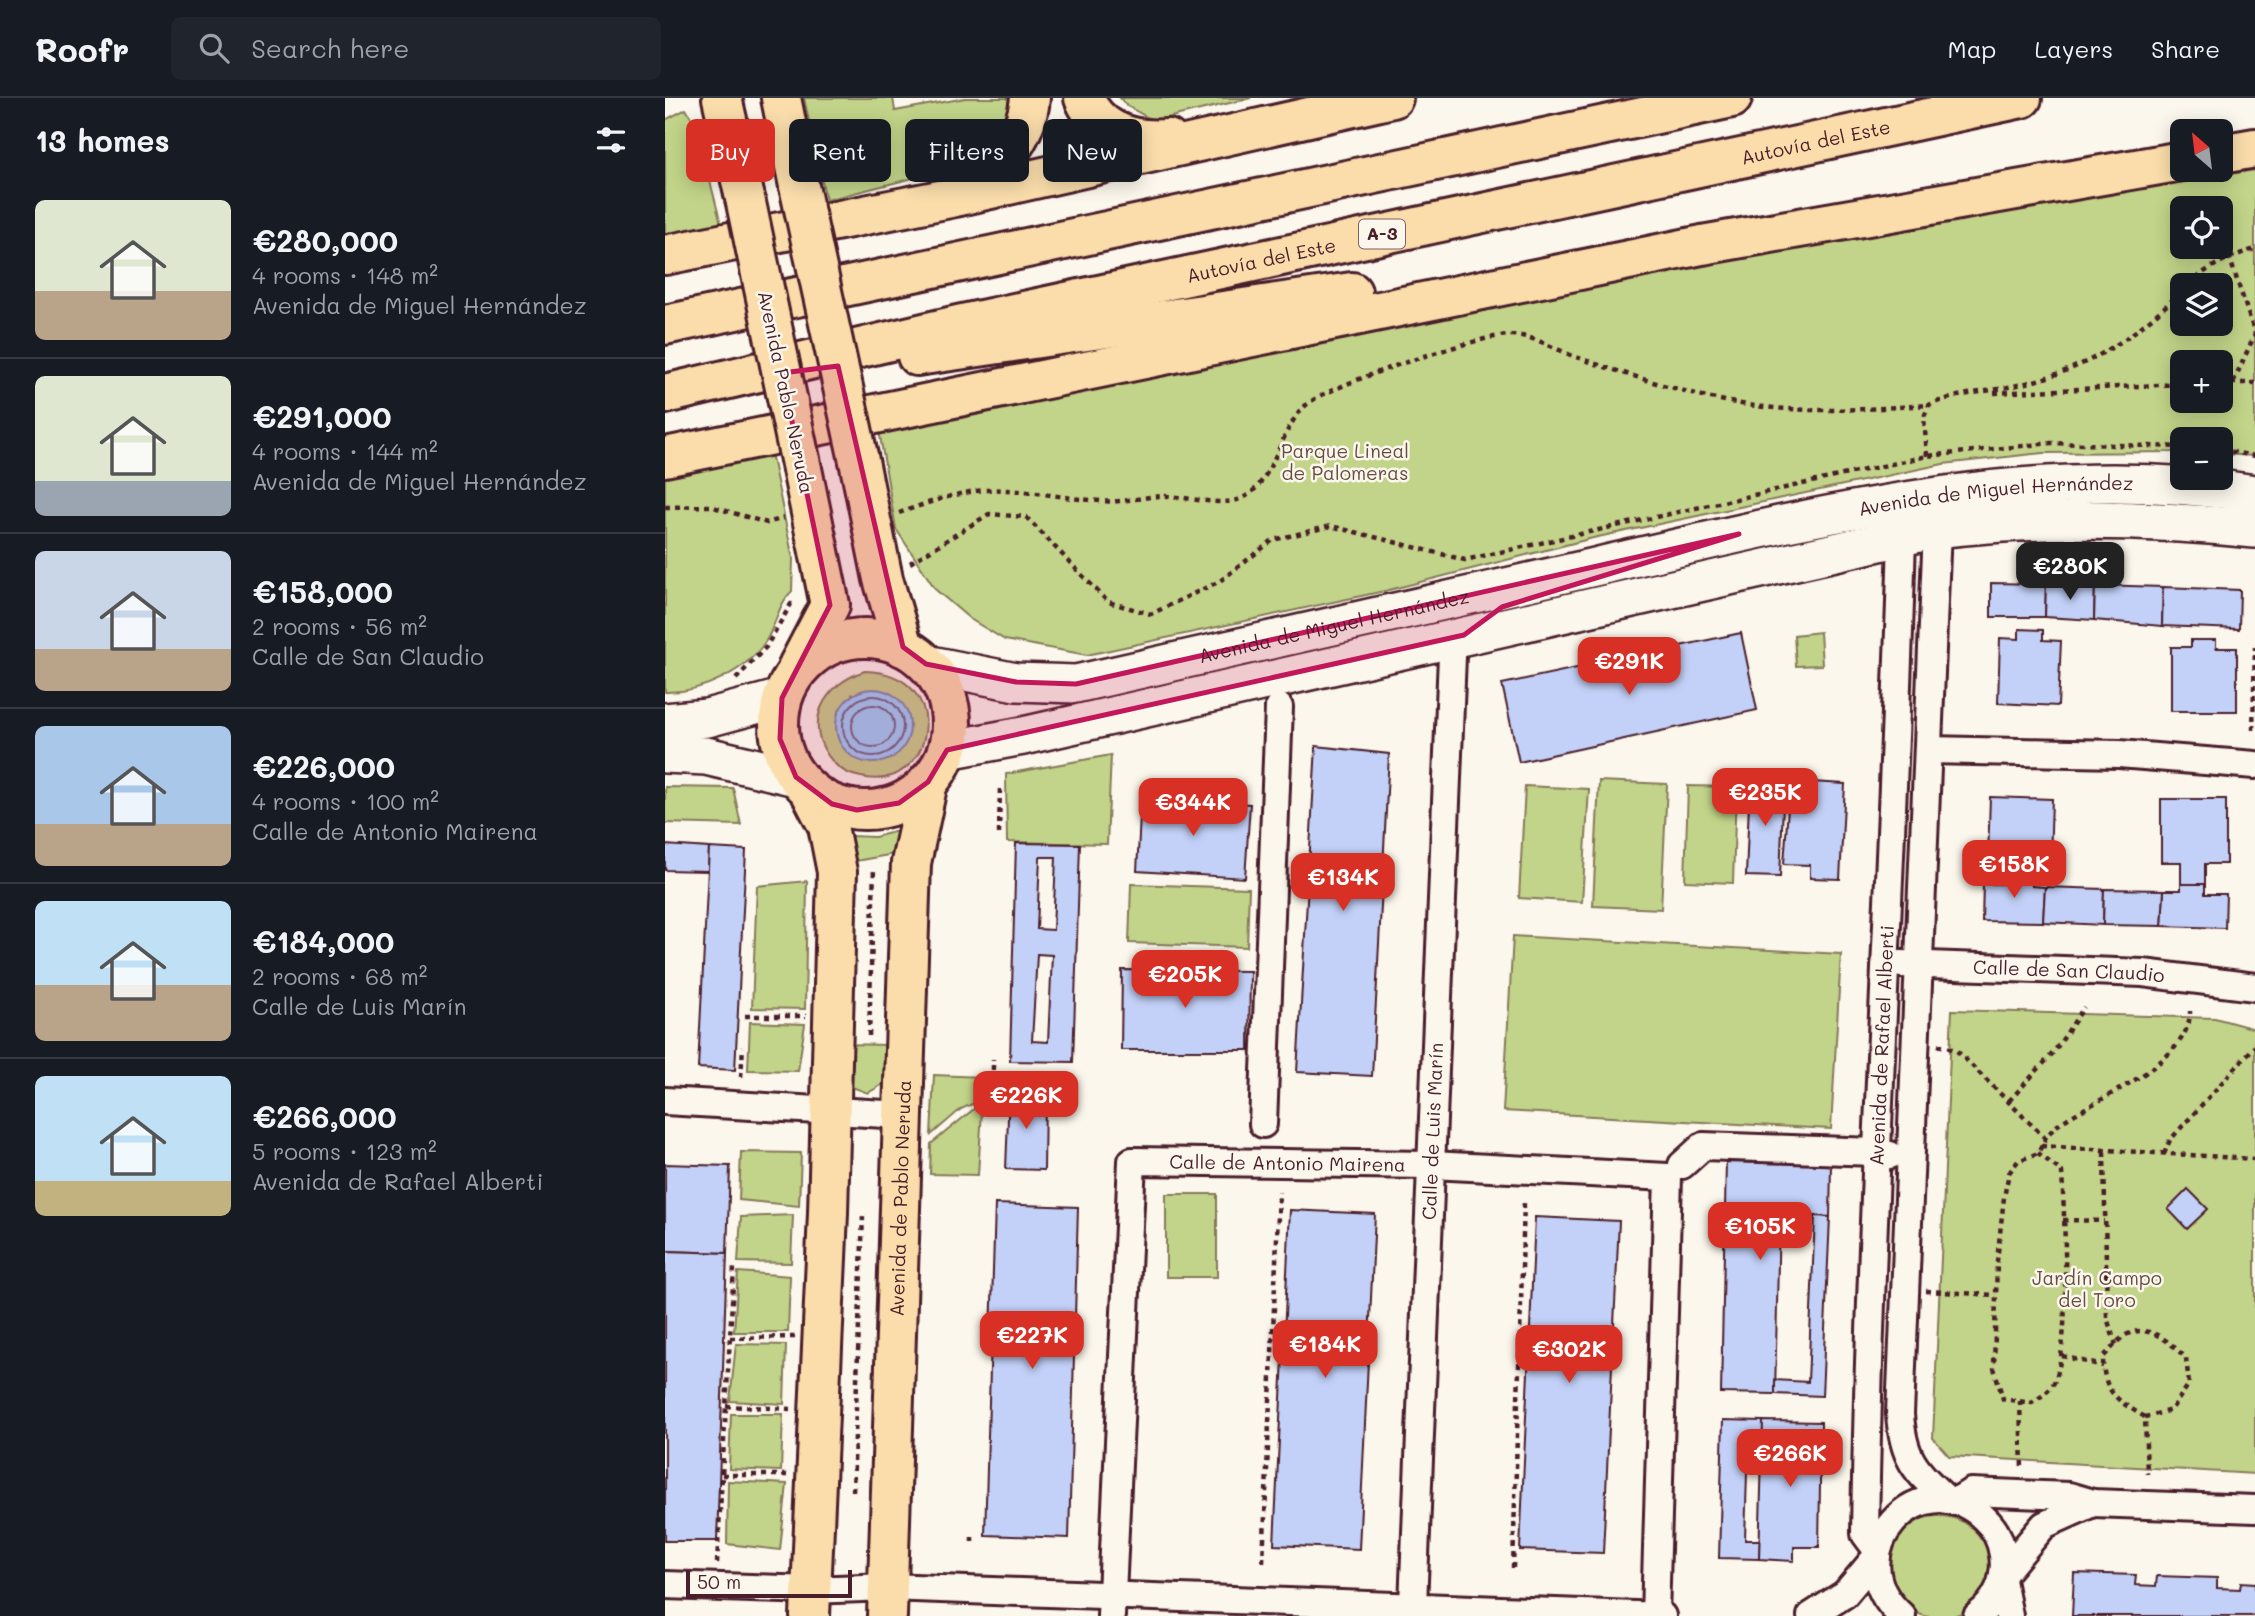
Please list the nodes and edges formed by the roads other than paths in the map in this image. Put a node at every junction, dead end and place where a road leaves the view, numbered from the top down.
1 (722, 98) edge
2 (781, 98) edge
3 (1030, 98) edge
4 (1084, 98) edge
5 (1393, 98) edge
6 (1732, 98) edge
7 (2022, 98) edge
8 (1275, 127) junction
9 (2170, 163) edge
10 (955, 197) junction
11 (1702, 245) junction
12 (674, 250) edge
13 (665, 325) edge
14 (745, 378) junction
15 (665, 394) edge
16 (665, 457) edge
17 (2255, 494) edge
18 (1937, 529) junction
19 (2255, 529) edge
20 (1739, 534) junction
21 (1902, 536) junction
22 (1389, 614) junction
23 (1464, 640) junction
24 (915, 655) junction
25 (787, 688) junction
26 (1279, 707) dead end
27 (665, 722) edge
28 (947, 750) junction
29 (1929, 750) junction
30 (665, 754) edge
31 (2255, 765) edge
32 (928, 782) junction
33 (803, 784) junction
34 (1918, 964) junction
35 (1884, 973) junction
36 (2255, 987) edge
37 (665, 1101) edge
38 (831, 1108) junction
39 (902, 1115) junction
40 (1262, 1124) dead end
41 (1875, 1152) junction
42 (1913, 1160) junction
43 (1431, 1165) junction
44 (1682, 1165) dead end
45 (1951, 1501) junction
46 (2093, 1503) junction
47 (2255, 1509) edge
48 (1876, 1553) junction
49 (2003, 1577) junction
50 (665, 1585) edge
51 (888, 1602) edge
52 (811, 1603) edge
53 (1413, 1605) junction
54 (1111, 1606) edge
55 (1313, 1609) edge
56 (1597, 1615) edge
57 (1655, 1615) edge
58 (1662, 1616) edge
59 (1811, 1616) edge
60 (1902, 1616) edge
61 (1977, 1616) edge
62 (2009, 1616) edge

1 - 25 main road, Avenida Pablo Neruda, bridge
2 - 24 main road, bridge
3 - 10 main road
4 - 8 main road
5 - 8 main road
6 - 13 main road
7 - 14 main road, Autovía del Este / A-3
8 - 10 main road
9 - 11 main road
10 - 12 main road
11 - 14 main road
11 - 16 main road
14 - 15 main road, Autovía del Este / A-3
17 - 20 street, Avenida de Miguel Hernández
18 - 19 street, Avenida de Miguel Hernández
18 - 21 street, Avenida de Miguel Hernández
18 - 29 street, Avenida de Rafael Alberti
20 - 22 street, Avenida de Miguel Hernández
20 - 23 street, Avenida de Miguel Hernández
21 - 23 street, Avenida de Miguel Hernández
21 - 35 street, Avenida de Rafael Alberti
22 - 23 street
22 - 24 street, Avenida de Miguel Hernández
23 - 28 street, Avenida de Miguel Hernández
23 - 43 street, Calle de Luis Marín
24 - 25 main road
24 - 28 main road
25 - 27 street
25 - 33 main road
26 - 40 street
28 - 32 main road
29 - 31 street
29 - 34 street, Avenida de Rafael Alberti
30 - 33 street
32 - 33 main road
32 - 39 main road, Avenida de Pablo Neruda
33 - 38 main road
34 - 35 street, Calle de San Claudio
34 - 36 street, Calle de San Claudio
34 - 42 street, Avenida de Rafael Alberti
35 - 41 street, Avenida de Rafael Alberti
37 - 38 street
38 - 39 street
38 - 52 main road
39 - 51 main road, Avenida de Pablo Neruda
41 - 42 street
41 - 44 street
41 - 48 street, Avenida de Rafael Alberti
42 - 45 street, Avenida de Rafael Alberti
43 - 53 street, Calle de Luis Marín
43 - 54 street, Calle de Antonio Mairena
43 - 57 street, Calle de Antonio Mairena
45 - 46 street
45 - 48 street
45 - 49 street, Avenida de Rafael Alberti
46 - 47 street
46 - 49 street
48 - 59 street
48 - 60 street, Avenida de Rafael Alberti
49 - 61 street
49 - 62 street
50 - 52 street
51 - 52 street
51 - 54 street
53 - 55 street
53 - 56 street
54 - 55 street
56 - 57 street
57 - 58 street

